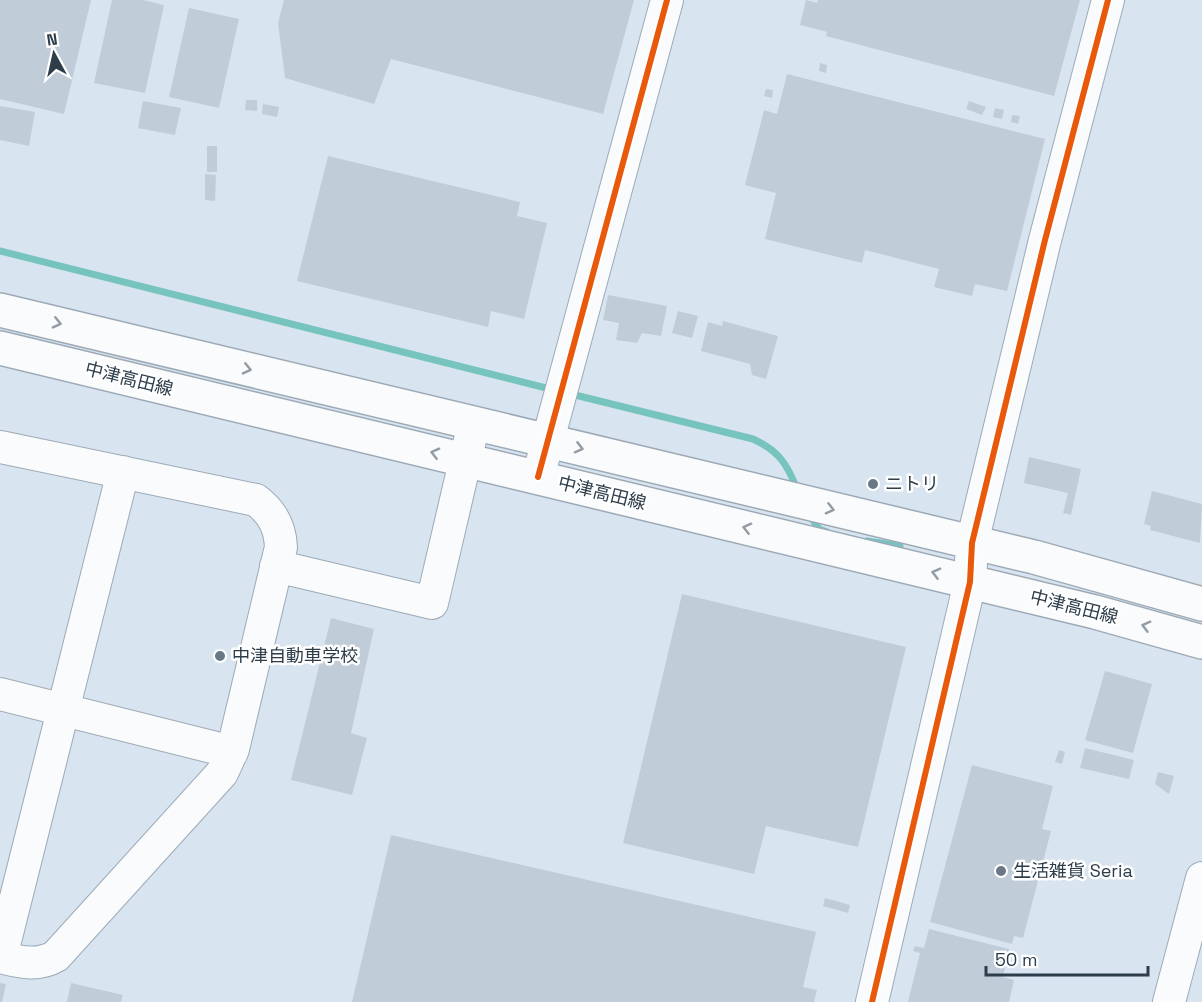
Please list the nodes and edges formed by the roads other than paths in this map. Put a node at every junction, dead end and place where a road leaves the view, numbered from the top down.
1 (667, 0) edge
2 (1108, 0) edge
3 (0, 310) edge
4 (0, 348) edge
5 (474, 423) junction
6 (547, 440) junction
7 (0, 447) edge
8 (467, 460) junction
9 (123, 472) junction
10 (538, 477) junction
11 (972, 543) junction
12 (276, 566) junction
13 (970, 582) junction
14 (1202, 604) edge
15 (1202, 642) edge
16 (0, 694) edge
17 (63, 710) junction
18 (232, 752) junction
19 (1202, 878) edge
20 (0, 957) edge
21 (872, 1002) edge
22 (1169, 1002) edge

1 - 6 street
2 - 11 street
3 -> 5 main road, 中津高田線
8 -> 4 main road, 中津高田線
5 - 6 main road, 中津高田線
5 - 8 street
6 - 10 street
6 -> 11 main road, 中津高田線
7 - 9 street
8 - 10 main road, 中津高田線
8 - 12 street
9 - 12 street
9 - 17 street
13 -> 10 main road, 中津高田線
11 - 13 street
11 - 14 main road, 中津高田線
12 - 18 street
15 -> 13 main road, 中津高田線
13 - 21 street
16 - 17 street
17 - 18 street
17 - 20 street
18 - 20 street
19 - 22 street

